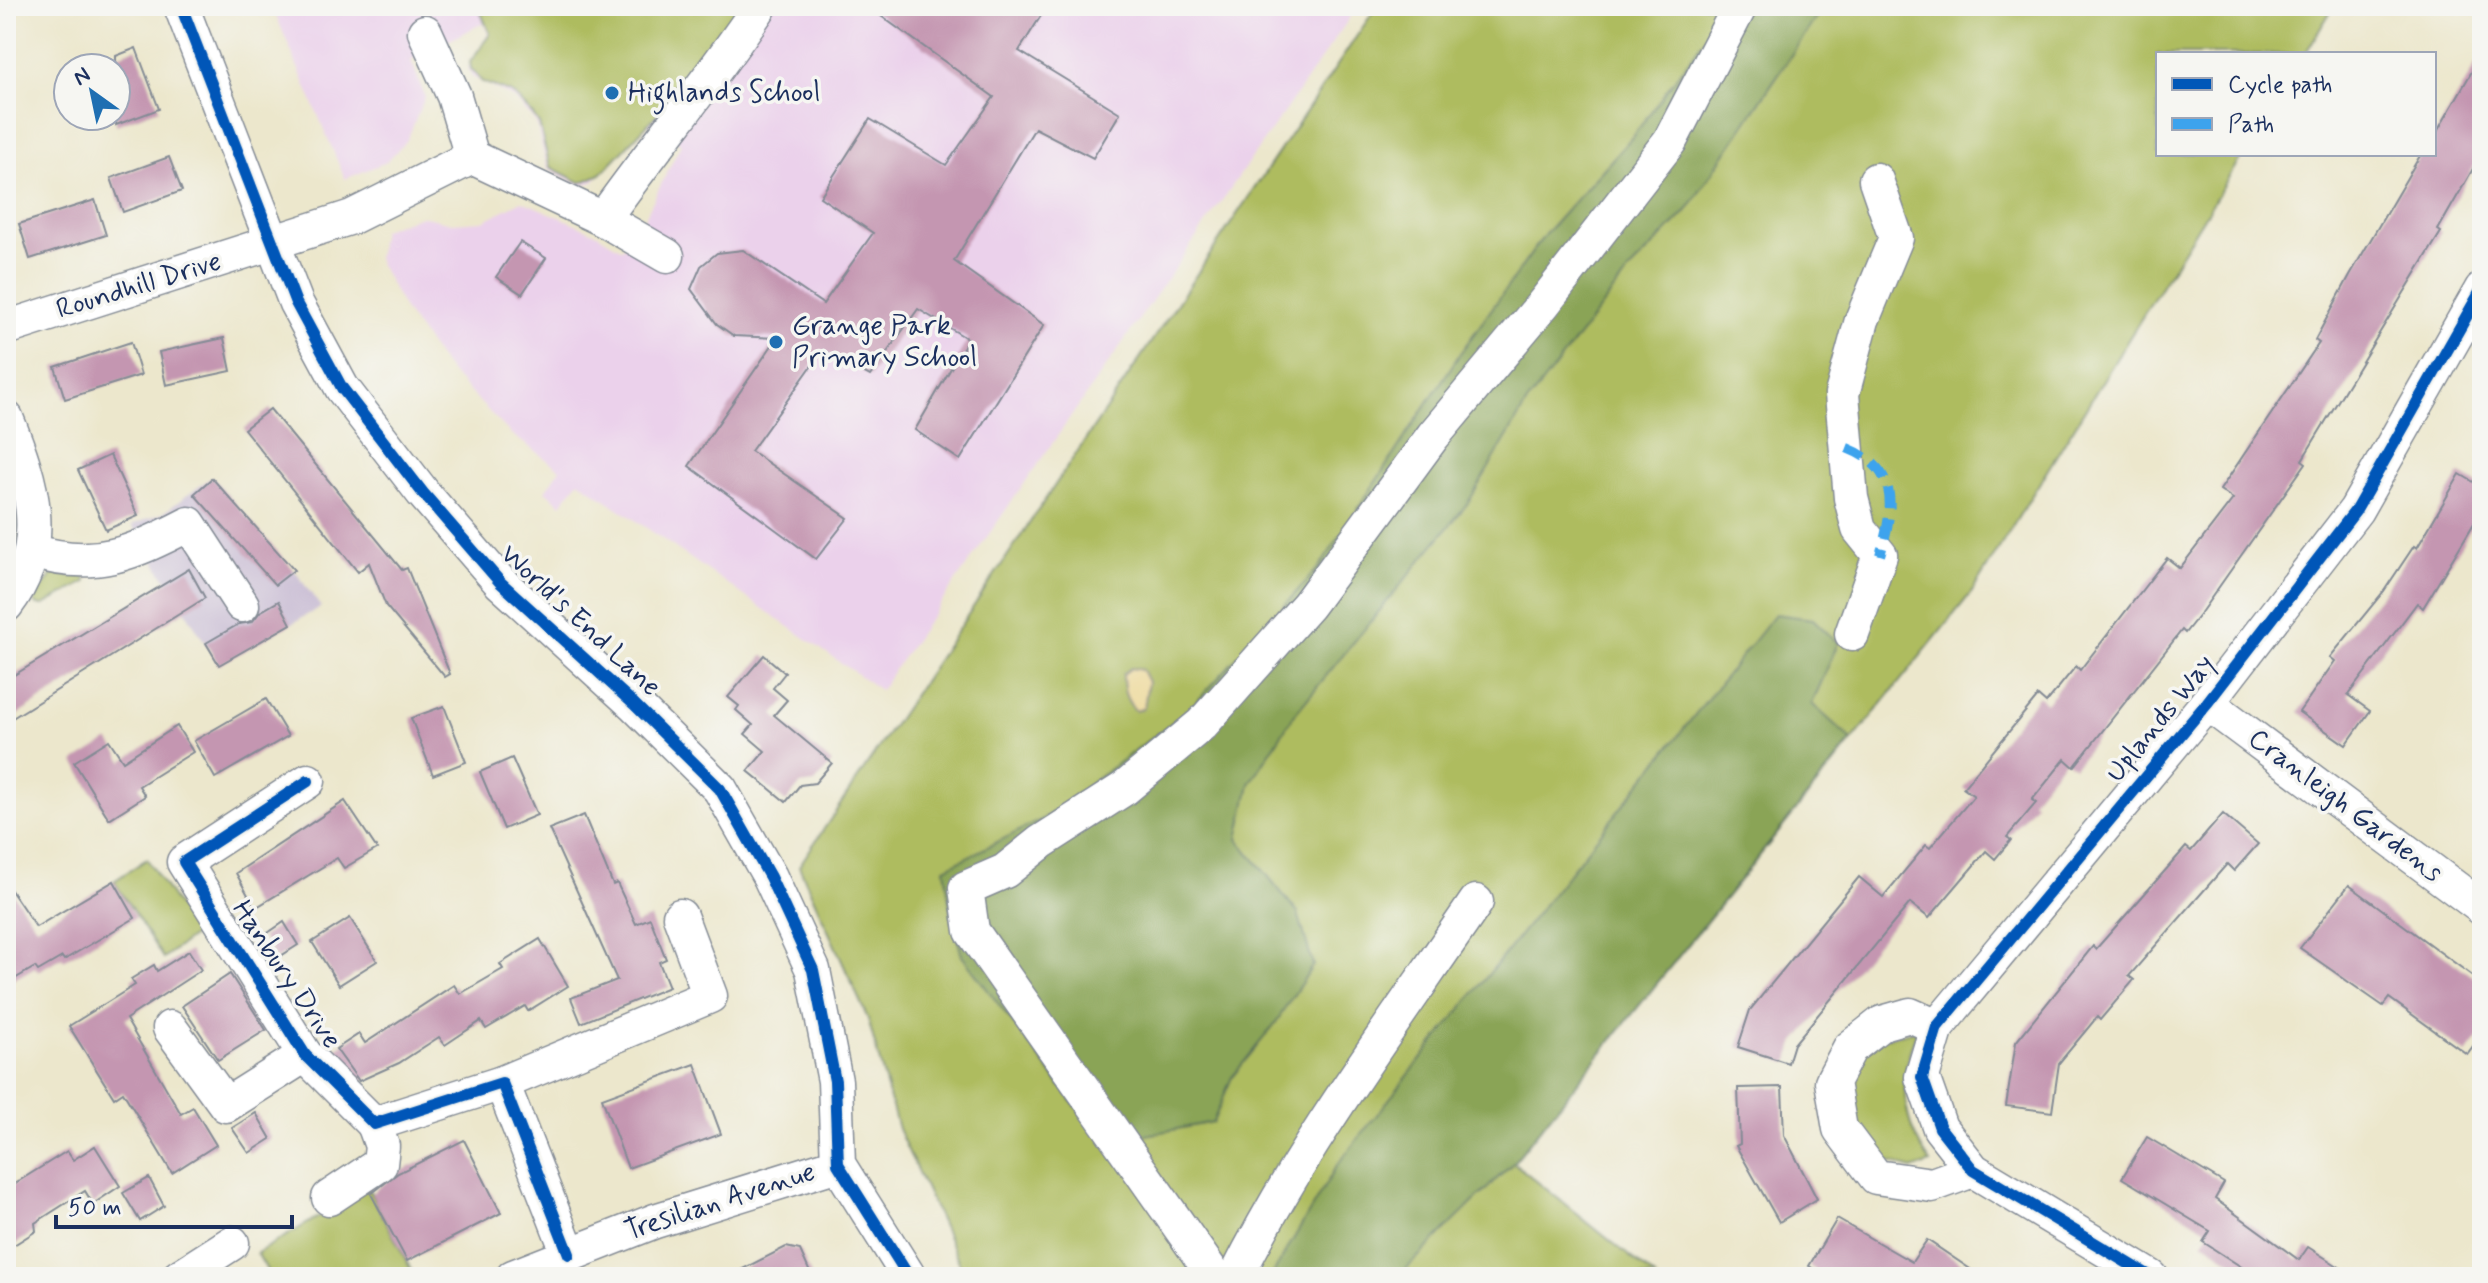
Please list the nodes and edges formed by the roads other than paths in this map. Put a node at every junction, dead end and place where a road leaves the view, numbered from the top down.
1 (181, 6) edge
2 (760, 6) edge
3 (1740, 6) edge
4 (425, 32) dead end
5 (472, 157) junction
6 (1876, 180) dead end
7 (603, 219) junction
8 (272, 244) junction
9 (667, 256) dead end
10 (2482, 290) edge
11 (6, 328) edge
12 (6, 418) edge
13 (32, 551) junction
14 (6, 605) edge
15 (242, 605) dead end
16 (1852, 634) dead end
17 (2207, 703) junction
18 (308, 781) dead end
19 (1476, 902) dead end
20 (2482, 908) edge
21 (680, 916) dead end
22 (1937, 1027) junction
23 (170, 1028) dead end
24 (305, 1055) junction
25 (502, 1083) junction
26 (374, 1124) junction
27 (838, 1164) junction
28 (1973, 1170) junction
29 (329, 1198) dead end
30 (232, 1243) dead end
31 (569, 1254) junction
32 (179, 1277) edge
33 (513, 1277) edge
34 (909, 1277) edge
35 (1215, 1277) edge
36 (1236, 1277) edge
37 (2151, 1277) edge

1 - 8 street, World's End Lane
2 - 7 street
3 - 35 street
4 - 5 street
5 - 7 street
5 - 8 street, Roundhill Drive
6 - 16 street
7 - 9 street
8 - 11 street, Roundhill Drive
8 - 27 street, World's End Lane
10 - 17 street, Uplands Way
12 - 13 street
13 - 14 street
13 - 15 street
17 - 20 street, Cranleigh Gardens
17 - 22 street, Uplands Way
18 - 24 street, Hanbury Drive
19 - 36 street
21 - 25 street
22 - 28 street, Uplands Way
22 - 28 street
23 - 24 street
24 - 26 street, Hanbury Drive
25 - 26 street
25 - 31 street
26 - 29 street
27 - 31 street, Tresilian Avenue
27 - 34 street
28 - 37 street
30 - 32 street
31 - 33 street, Tresilian Avenue

